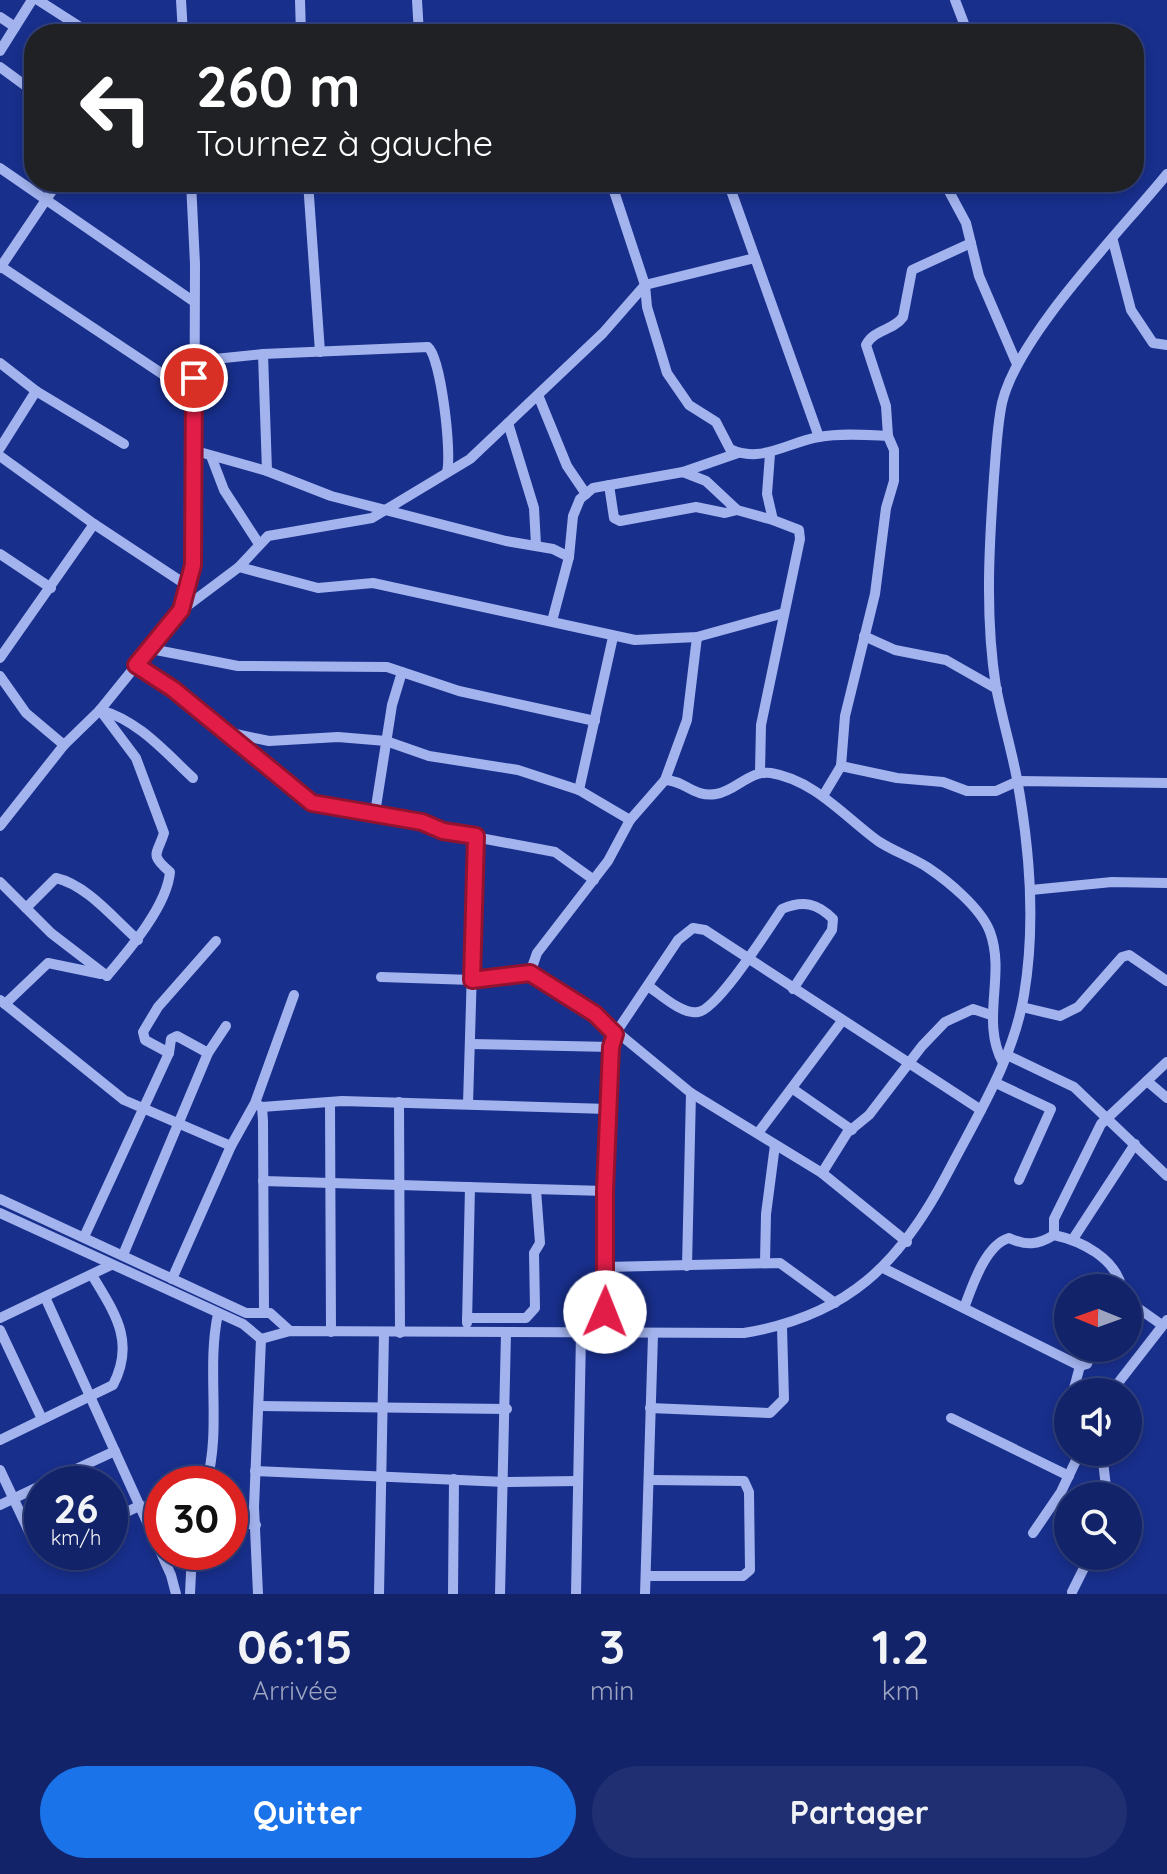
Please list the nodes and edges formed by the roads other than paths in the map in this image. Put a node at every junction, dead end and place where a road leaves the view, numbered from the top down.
1 (32, 0) edge
2 (38, 0) edge
3 (181, 0) edge
4 (300, 0) edge
5 (417, 0) edge
6 (955, 0) edge
7 (0, 17) edge
8 (75, 24) edge
9 (182, 24) edge
10 (301, 24) edge
11 (418, 24) edge
12 (964, 24) edge
13 (15, 27) junction
14 (0, 51) edge
15 (0, 67) edge
16 (24, 85) edge
17 (0, 168) edge
18 (1167, 174) edge
19 (24, 184) edge
20 (36, 192) edge
21 (52, 192) edge
22 (188, 192) edge
23 (309, 192) edge
24 (614, 192) edge
25 (732, 192) edge
26 (951, 192) edge
27 (47, 199) junction
28 (1113, 241) junction
29 (971, 243) junction
30 (755, 258) junction
31 (0, 266) edge
32 (645, 285) junction
33 (193, 301) junction
34 (1167, 345) edge
35 (320, 352) junction
36 (263, 354) junction
37 (195, 361) junction
38 (1016, 362) junction
39 (0, 363) edge
40 (36, 391) junction
41 (194, 395) junction
42 (538, 395) junction
43 (508, 423) junction
44 (888, 436) junction
45 (819, 437) junction
46 (124, 444) dead end
47 (0, 448) edge
48 (196, 451) junction
49 (738, 453) junction
50 (770, 454) junction
51 (0, 456) edge
52 (211, 456) junction
53 (267, 471) junction
54 (447, 472) junction
55 (683, 472) junction
56 (609, 485) junction
57 (586, 494) junction
58 (737, 510) junction
59 (386, 511) junction
60 (773, 520) junction
61 (94, 524) junction
62 (259, 544) junction
63 (536, 545) junction
64 (0, 554) edge
65 (569, 557) junction
66 (239, 567) junction
67 (188, 586) junction
68 (51, 588) junction
69 (181, 610) junction
70 (784, 613) junction
71 (552, 621) junction
72 (864, 636) junction
73 (613, 637) junction
74 (697, 637) junction
75 (151, 649) junction
76 (0, 658) edge
77 (136, 665) junction
78 (402, 672) junction
79 (0, 676) edge
80 (997, 689) junction
81 (100, 710) junction
82 (595, 721) junction
83 (225, 731) junction
84 (386, 741) junction
85 (64, 745) junction
86 (841, 766) junction
87 (760, 772) junction
88 (193, 778) dead end
89 (665, 780) junction
90 (1018, 781) junction
91 (1167, 783) edge
92 (579, 790) junction
93 (823, 796) junction
94 (375, 813) junction
95 (630, 820) junction
96 (0, 826) edge
97 (476, 836) junction
98 (594, 880) junction
99 (0, 882) edge
100 (1167, 883) edge
101 (1031, 890) junction
102 (26, 908) junction
103 (138, 940) junction
104 (216, 941) dead end
105 (748, 960) junction
106 (530, 973) junction
107 (107, 976) junction
108 (381, 977) dead end
109 (472, 980) junction
110 (1167, 981) edge
111 (648, 986) junction
112 (793, 989) junction
113 (294, 995) dead end
114 (3, 1002) edge
115 (1022, 1007) junction
116 (991, 1015) junction
117 (842, 1021) junction
118 (226, 1026) dead end
119 (615, 1034) junction
120 (470, 1044) junction
121 (611, 1047) junction
122 (169, 1053) junction
123 (208, 1053) junction
124 (1005, 1059) junction
125 (1167, 1062) edge
126 (908, 1064) junction
127 (1147, 1081) junction
128 (996, 1083) junction
129 (793, 1089) junction
130 (691, 1093) junction
131 (1167, 1098) edge
132 (399, 1102) junction
133 (330, 1103) junction
134 (468, 1104) junction
135 (259, 1105) junction
136 (608, 1109) junction
137 (143, 1110) junction
138 (981, 1110) junction
139 (1109, 1119) junction
140 (179, 1123) junction
141 (852, 1130) junction
142 (758, 1133) junction
143 (1135, 1144) junction
144 (775, 1145) junction
145 (231, 1146) junction
146 (822, 1173) junction
147 (1167, 1176) edge
148 (1019, 1180) dead end
149 (263, 1181) junction
150 (331, 1185) junction
151 (399, 1186) junction
152 (470, 1187) junction
153 (536, 1190) junction
154 (605, 1191) junction
155 (0, 1199) edge
156 (0, 1213) edge
157 (1054, 1235) junction
158 (84, 1237) junction
159 (1073, 1239) junction
160 (907, 1242) junction
161 (123, 1255) junction
162 (765, 1262) junction
163 (111, 1265) junction
164 (687, 1266) junction
165 (606, 1267) junction
166 (883, 1268) junction
167 (1116, 1274) edge
168 (92, 1275) junction
169 (172, 1279) junction
170 (45, 1297) junction
171 (835, 1303) junction
172 (964, 1308) junction
173 (1142, 1309) edge
174 (259, 1313) junction
175 (218, 1314) junction
176 (0, 1318) edge
177 (467, 1318) junction
178 (277, 1320) junction
179 (1165, 1322) edge
180 (250, 1327) junction
181 (782, 1327) junction
182 (0, 1330) edge
183 (290, 1331) junction
184 (331, 1332) junction
185 (384, 1333) junction
186 (400, 1333) junction
187 (466, 1333) junction
188 (506, 1333) junction
189 (581, 1334) junction
190 (605, 1334) junction
191 (653, 1335) junction
192 (273, 1336) junction
193 (261, 1339) junction
194 (1088, 1362) edge
195 (1080, 1366) junction
196 (1077, 1378) edge
197 (1122, 1378) edge
198 (90, 1396) junction
199 (259, 1406) junction
200 (383, 1407) junction
201 (650, 1408) junction
202 (507, 1409) junction
203 (951, 1418) dead end
204 (42, 1419) junction
205 (0, 1440) edge
206 (115, 1451) junction
207 (83, 1466) edge
208 (208, 1466) edge
209 (1074, 1466) edge
210 (0, 1470) edge
211 (255, 1471) junction
212 (380, 1476) junction
213 (1069, 1476) junction
214 (454, 1479) junction
215 (650, 1480) junction
216 (577, 1481) junction
217 (505, 1482) junction
218 (24, 1494) edge
219 (13, 1499) junction
220 (0, 1505) edge
221 (139, 1506) junction
222 (144, 1507) edge
223 (128, 1511) edge
224 (24, 1522) edge
225 (248, 1524) edge
226 (256, 1525) junction
227 (1033, 1533) dead end
228 (191, 1570) edge
229 (1083, 1570) edge
230 (646, 1576) junction
231 (1072, 1592) edge
232 (176, 1594) edge
233 (190, 1594) edge
234 (258, 1594) edge
235 (379, 1594) edge
236 (453, 1594) edge
237 (500, 1594) edge
238 (576, 1594) edge
239 (645, 1594) edge

1 - 13 street
2 - 8 street
3 - 9 street
4 - 10 street
5 - 11 street
6 - 12 street
7 - 13 street
13 - 14 street
15 - 16 street
17 - 19 street
18 - 28 street
20 - 27 street
21 - 27 street
22 - 33 street
23 - 35 street
24 - 32 street
25 - 30 street
26 - 29 street
27 - 31 street
27 - 33 street
28 - 34 street
28 - 38 street
29 - 38 street
29 - 44 street
30 - 32 street
30 - 45 street
31 - 41 street
32 - 42 street
32 - 49 street
33 - 37 street
35 - 36 street
35 - 54 street
36 - 37 street
36 - 53 street
37 - 41 street
38 - 80 street
39 - 40 street
40 - 46 street
40 - 47 street
41 - 48 street
42 - 43 street
42 - 57 street
43 - 54 street
43 - 63 street
44 - 45 street
44 - 72 street
45 - 50 street
48 - 52 street
48 - 67 street
49 - 50 street
49 - 55 street
50 - 60 street
51 - 61 street
52 - 53 street
52 - 62 street
53 - 59 street
54 - 59 street
55 - 56 street
55 - 58 street
56 - 57 street
56 - 58 street
57 - 65 street
58 - 60 street
59 - 62 street
59 - 63 street
60 - 70 street
61 - 67 street
61 - 68 street
62 - 66 street
63 - 65 street
64 - 68 street
65 - 71 street
66 - 69 street
66 - 71 street
67 - 69 street
68 - 76 street
69 - 75 street
70 - 74 street
70 - 87 street
71 - 73 street
72 - 80 street
72 - 86 street
73 - 74 street
73 - 82 street
74 - 89 street
75 - 77 street
75 - 78 street
77 - 81 street
77 - 83 street
78 - 82 street
78 - 84 street
79 - 85 street
80 - 90 street
81 - 85 street
81 - 88 street
81 - 103 street
82 - 92 street
83 - 84 street
83 - 94 street
84 - 92 street
84 - 94 street
85 - 96 street
86 - 90 street
86 - 93 street
87 - 89 street
87 - 93 street
89 - 95 street
90 - 91 street
90 - 101 street
92 - 95 street
93 - 116 street
94 - 97 street
95 - 98 street
97 - 98 street
97 - 109 street
98 - 106 street
99 - 102 street
100 - 101 street
101 - 115 street
102 - 103 street
102 - 107 street
103 - 107 street
104 - 122 street
105 - 111 street
105 - 111 street
105 - 112 street
105 - 112 street
106 - 109 street
106 - 119 street
107 - 114 street
108 - 109 street
109 - 120 street
110 - 115 street
111 - 119 street
112 - 117 street
113 - 135 street
114 - 137 street
115 - 124 street
116 - 124 street
116 - 126 street
117 - 126 street
117 - 129 street
118 - 123 street
119 - 121 street
119 - 130 street
120 - 121 street
120 - 134 street
121 - 136 street
122 - 123 street
122 - 137 street
123 - 140 street
124 - 128 street
124 - 139 street
125 - 127 street
126 - 138 street
126 - 141 street
127 - 131 street
127 - 139 street
128 - 138 street
128 - 148 street
129 - 141 street
129 - 142 street
130 - 142 street
130 - 164 street
132 - 133 street
132 - 134 street
132 - 151 street
133 - 135 street
133 - 150 street
134 - 136 street
135 - 145 street
135 - 149 street
136 - 154 street
137 - 140 street
137 - 158 street
138 - 160 street
139 - 143 street
139 - 157 street
140 - 145 street
140 - 161 street
141 - 146 street
142 - 144 street
143 - 147 street
143 - 159 street
144 - 146 street
144 - 162 street
145 - 169 street
146 - 160 street
149 - 150 street
149 - 174 street
150 - 151 street
150 - 184 street
151 - 152 street
151 - 186 street
152 - 153 street
152 - 177 street
153 - 154 street
153 - 177 street
154 - 165 street
155 - 158 street
156 - 163 street
157 - 159 street
157 - 172 street
158 - 161 street
159 - 167 street
160 - 166 street
161 - 169 street
162 - 164 street
162 - 171 street
163 - 168 street
163 - 175 street
164 - 165 street
165 - 190 street
166 - 171 street
166 - 172 street
168 - 170 street
168 - 198 street
169 - 174 street
170 - 176 street
170 - 198 street
171 - 181 street
172 - 195 street
173 - 179 street
174 - 178 street
174 - 180 street
175 - 180 street
175 - 208 street
177 - 187 street
178 - 183 street
178 - 192 street
179 - 197 street
180 - 193 street
181 - 191 street
181 - 201 street
182 - 204 street
183 - 184 street
183 - 192 street
184 - 185 street
185 - 186 street
185 - 200 street
186 - 187 street
187 - 188 street
188 - 189 street
188 - 202 street
189 - 190 street
189 - 216 street
190 - 191 street
191 - 201 street
192 - 193 street
193 - 199 street
194 - 195 street
195 - 196 street
198 - 204 street
198 - 206 street
199 - 200 street
199 - 211 street
200 - 202 street
200 - 212 street
201 - 215 street
202 - 217 street
203 - 213 street
204 - 205 street
206 - 207 street
206 - 221 street
209 - 213 street
210 - 219 street
211 - 212 street
211 - 226 street
212 - 214 street
212 - 235 street
213 - 227 street
214 - 217 street
214 - 236 street
215 - 230 street
215 - 230 street
216 - 217 street
216 - 238 street
217 - 237 street
218 - 219 street
219 - 220 street
219 - 224 street
221 - 222 street
221 - 223 street
221 - 232 street
225 - 226 street
226 - 234 street
228 - 233 street
229 - 231 street
230 - 239 street

